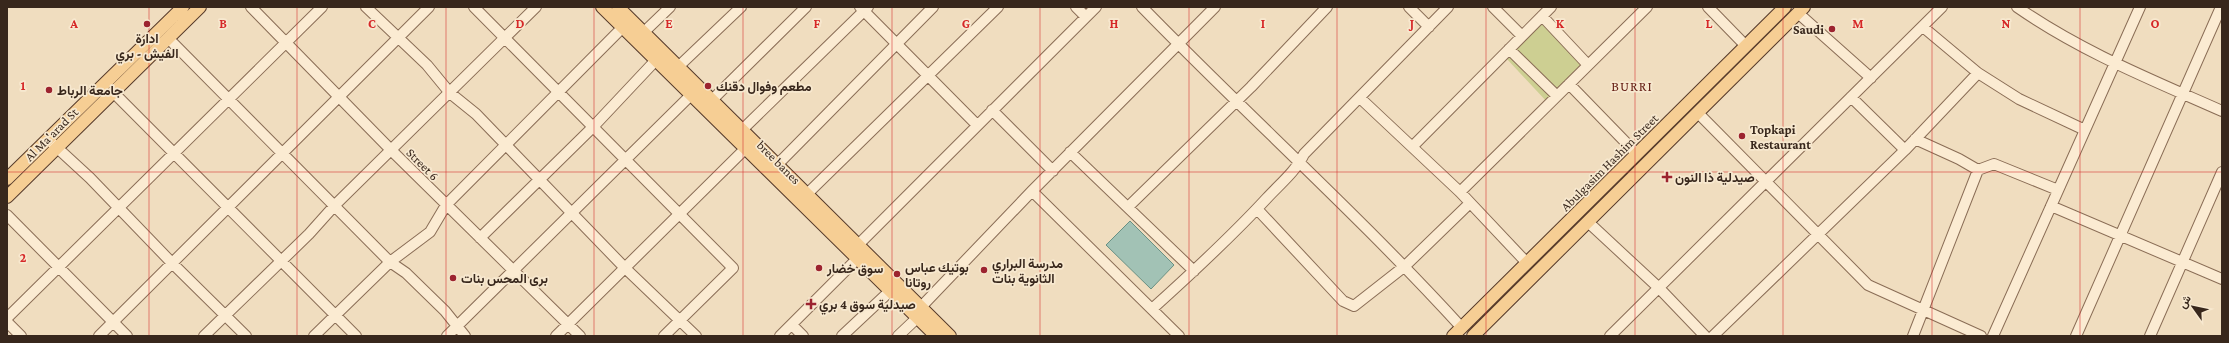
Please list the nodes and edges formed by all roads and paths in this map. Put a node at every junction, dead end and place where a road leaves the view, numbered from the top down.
1 (183, 7) edge
2 (200, 7) edge
3 (251, 7) edge
4 (322, 7) edge
5 (366, 7) edge
6 (429, 7) edge
7 (474, 7) edge
8 (536, 7) edge
9 (602, 7) edge
10 (618, 7) edge
11 (670, 7) edge
12 (741, 7) edge
13 (806, 7) edge
14 (933, 7) edge
15 (998, 7) edge
16 (1076, 7) edge
17 (1096, 7) edge
18 (1142, 7) edge
19 (1215, 7) edge
20 (1327, 7) edge
21 (1409, 7) edge
22 (1448, 7) edge
23 (1493, 7) edge
24 (1551, 7) edge
25 (1647, 7) edge
26 (1708, 7) edge
27 (1785, 7) edge
28 (1942, 7) edge
29 (2017, 7) edge
30 (2140, 7) edge
31 (2221, 7) edge
32 (864, 8) edge
33 (1801, 10) edge
34 (1542, 16) junction
35 (1086, 17) junction
36 (1923, 26) junction
37 (623, 27) junction
38 (1429, 27) junction
39 (644, 32) junction
40 (1522, 36) junction
41 (168, 38) junction
42 (399, 38) junction
43 (505, 39) junction
44 (286, 43) junction
45 (896, 44) junction
46 (1178, 44) junction
47 (1746, 46) junction
48 (1510, 49) junction
49 (656, 60) junction
50 (2115, 64) junction
51 (1588, 65) junction
52 (678, 67) junction
53 (1978, 73) junction
54 (928, 75) junction
55 (1871, 78) junction
56 (1569, 84) junction
57 (113, 92) junction
58 (558, 92) junction
59 (450, 93) junction
60 (2183, 94) junction
61 (691, 95) junction
62 (340, 96) junction
63 (1557, 96) junction
64 (1851, 97) junction
65 (1360, 98) junction
66 (230, 99) junction
67 (712, 100) junction
68 (1235, 102) junction
69 (992, 110) junction
70 (2222, 111) edge
71 (1698, 113) junction
72 (977, 125) junction
73 (593, 127) junction
74 (742, 130) junction
75 (2085, 130) junction
76 (48, 139) junction
77 (1915, 140) junction
78 (504, 145) junction
79 (1413, 146) junction
80 (58, 147) junction
81 (746, 148) junction
82 (392, 150) junction
83 (1905, 150) junction
84 (1070, 152) junction
85 (174, 154) junction
86 (282, 154) junction
87 (1637, 154) junction
88 (626, 159) junction
89 (1299, 164) junction
90 (777, 165) junction
91 (1053, 170) junction
92 (1978, 170) junction
93 (2222, 172) edge
94 (7, 180) edge
95 (540, 180) junction
96 (1766, 182) junction
97 (2058, 190) junction
98 (1032, 191) junction
99 (1460, 192) junction
100 (807, 194) junction
101 (7, 197) edge
102 (1470, 203) junction
103 (335, 205) junction
104 (446, 205) junction
105 (2051, 206) junction
106 (227, 207) junction
107 (1128, 207) junction
108 (120, 208) junction
109 (1257, 209) junction
110 (572, 213) junction
111 (680, 214) junction
112 (7, 215) edge
113 (1588, 222) junction
114 (1818, 235) junction
115 (2120, 236) junction
116 (480, 238) junction
117 (858, 252) junction
118 (282, 260) junction
119 (171, 262) junction
120 (390, 262) junction
121 (2182, 262) junction
122 (1527, 263) junction
123 (1405, 266) junction
124 (59, 267) junction
125 (624, 267) junction
126 (513, 271) junction
127 (1194, 271) junction
128 (2222, 279) edge
129 (1659, 288) junction
130 (890, 291) junction
131 (1152, 309) junction
132 (1925, 310) junction
133 (919, 312) junction
134 (335, 314) junction
135 (226, 315) junction
136 (7, 318) edge
137 (680, 320) junction
138 (7, 322) edge
139 (113, 322) junction
140 (568, 324) junction
141 (792, 325) junction
142 (456, 327) junction
143 (1457, 332) edge
144 (21, 336) edge
145 (99, 336) edge
146 (127, 336) edge
147 (204, 336) edge
148 (246, 336) edge
149 (314, 336) edge
150 (356, 336) edge
151 (447, 336) edge
152 (465, 336) edge
153 (556, 336) edge
154 (580, 336) edge
155 (664, 336) edge
156 (696, 336) edge
157 (780, 336) edge
158 (803, 336) edge
159 (842, 336) edge
160 (898, 336) edge
161 (936, 336) edge
162 (950, 336) edge
163 (1179, 336) edge
164 (1473, 336) edge
165 (1610, 336) edge
166 (1705, 336) edge
167 (1713, 336) edge
168 (1913, 336) edge
169 (1982, 336) edge
170 (1993, 336) edge
171 (2076, 336) edge
172 (2150, 336) edge

1 - 76 main road, Al Ma'arad St
2 - 41 main road, Al Ma'arad St
3 - 44 street, Street 6
4 - 44 street
5 - 42 street
6 - 42 street
7 - 43 street
8 - 43 street
9 - 37 main road, bree banes
10 - 39 main road, bree banes
11 - 39 street
12 - 52 street
13 - 67 street
14 - 45 street
15 - 54 street
16 - 35 street
17 - 35 street
18 - 46 street
19 - 46 street
20 - 68 street
21 - 38 street
22 - 38 street
23 - 40 street
24 - 34 street
25 - 51 street
26 - 47 street
27 - 47 main road, Abulgasim Hashim Street
28 - 36 street
29 - 50 street
30 - 50 street
31 - 60 street
32 - 45 street
32 - 74 street
33 - 55 street
33 - 71 main road
34 - 40 street
34 - 51 street
35 - 69 street
36 - 53 street
36 - 55 street
37 - 49 main road, bree banes
37 - 58 street
38 - 65 street
39 - 52 main road, bree banes
40 - 48 street
41 - 57 main road, Al Ma'arad St
41 - 66 street
42 - 59 street
42 - 62 street
43 - 58 street
43 - 59 street
44 - 62 street, Street 6
44 - 66 street
45 - 54 street
45 - 90 street
46 - 68 street
46 - 84 street
47 - 87 main road, Abulgasim Hashim Street
48 - 63 street
48 - 79 street
49 - 61 main road, bree banes
49 - 73 street
50 - 60 street
50 - 75 street
51 - 56 street
52 - 67 main road, bree banes
53 - 75 street
53 - 77 street
54 - 72 street
54 - 100 street
55 - 64 street
56 - 63 street
56 - 87 street
57 - 80 main road, Al Ma'arad St
57 - 85 street
58 - 73 street
58 - 78 street
59 - 78 street
59 - 82 street
60 - 70 street
60 - 115 street
61 - 81 main road, bree banes
61 - 88 street
62 - 82 street, Street 6
62 - 86 street
63 - 99 street
64 - 83 street
64 - 96 street
65 - 79 street
65 - 89 street
66 - 85 street
66 - 86 street
67 - 74 main road, bree banes
68 - 89 street
68 - 107 street
69 - 72 street
69 - 91 street
71 - 96 street
71 - 113 main road
72 - 117 street
73 - 88 street
73 - 95 street
74 - 90 main road, bree banes
75 - 97 street
76 - 80 street
76 - 94 main road, Al Ma'arad St
77 - 83 street
77 - 92 street
78 - 95 street
78 - 104 street
79 - 99 street
80 - 101 main road, Al Ma'arad St
80 - 108 street
81 - 111 street
81 - 117 main road, bree banes
82 - 103 street
82 - 104 street, Street 6
83 - 114 street
84 - 91 street
84 - 107 street
85 - 106 street
85 - 108 street
86 - 103 street
86 - 106 street
87 - 122 main road, Abulgasim Hashim Street
88 - 110 street
88 - 111 street
89 - 109 street
89 - 123 street
90 - 100 main road, bree banes
91 - 98 street
92 - 97 street
92 - 132 street
93 - 121 street
95 - 110 street
95 - 116 street
96 - 114 street
96 - 129 street
97 - 105 street
98 - 131 street
98 - 133 street
99 - 102 street
100 - 117 main road, bree banes
102 - 122 street
102 - 123 street
103 - 118 street
103 - 120 street
104 - 116 street, Street 6
104 - 120 street
105 - 115 street
105 - 170 street
106 - 118 street
106 - 119 street
107 - 127 street
108 - 119 street
108 - 124 street
109 - 123 street
109 - 127 street
110 - 125 street
110 - 126 street
111 - 125 street
111 - 137 street
112 - 124 street
113 - 129 street
113 - 164 main road
114 - 132 street
114 - 167 street
115 - 121 street
115 - 171 street
116 - 126 street, Street 6
117 - 130 main road, bree banes
117 - 133 main road, bree banes
117 - 141 street
118 - 134 street
118 - 135 street
119 - 135 street
119 - 139 street
120 - 134 street
120 - 142 street
121 - 128 street
121 - 172 street
122 - 143 main road, Abulgasim Hashim Street
123 - 143 street
124 - 136 street
124 - 139 street
125 - 137 street
125 - 140 street
126 - 140 street, Street 6
126 - 142 street
127 - 131 street
129 - 165 street
129 - 166 street
130 - 133 main road, bree banes
130 - 159 street
131 - 163 street
132 - 168 street
132 - 169 street
133 - 160 street
133 - 161 main road, bree banes
133 - 162 main road, bree banes
134 - 149 street
134 - 150 street
135 - 147 street
135 - 148 street
137 - 155 street
137 - 156 street
138 - 144 street
139 - 145 street
139 - 146 street
140 - 153 street
140 - 154 street, Street 6
141 - 157 street
141 - 158 street
142 - 151 street
142 - 152 street

